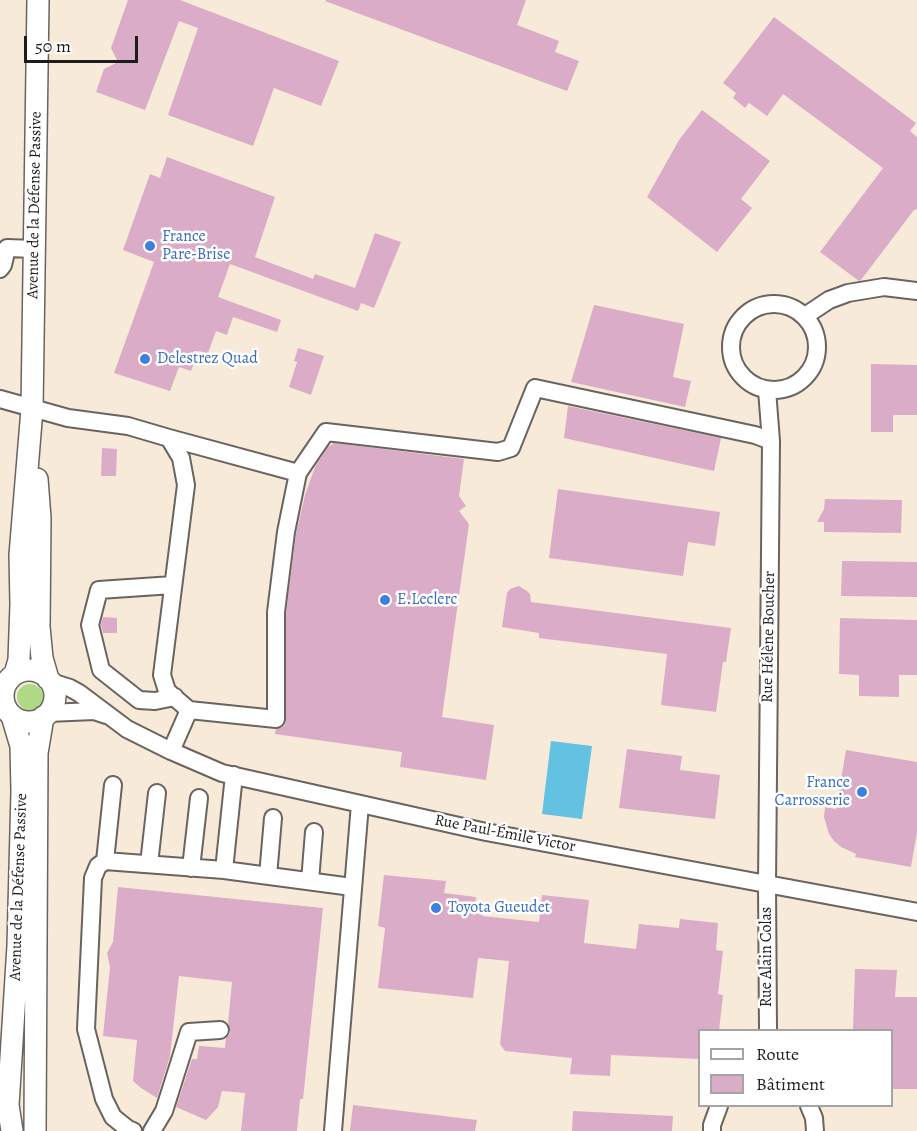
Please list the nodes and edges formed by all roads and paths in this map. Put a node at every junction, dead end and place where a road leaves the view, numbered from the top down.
1 (38, 0) edge
2 (4, 247) edge
3 (34, 249) junction
4 (0, 269) edge
5 (917, 291) edge
6 (805, 316) junction
7 (767, 390) junction
8 (0, 399) edge
9 (32, 409) junction
10 (169, 438) junction
11 (771, 441) junction
12 (298, 472) junction
13 (173, 585) junction
14 (8, 680) edge
15 (50, 680) junction
16 (175, 697) junction
17 (189, 710) junction
18 (7, 711) edge
19 (46, 715) junction
20 (107, 715) junction
21 (171, 751) junction
22 (234, 775) junction
23 (113, 785) dead end
24 (157, 793) dead end
25 (199, 798) dead end
26 (360, 804) junction
27 (273, 818) dead end
28 (314, 832) dead end
29 (105, 861) junction
30 (149, 864) junction
31 (191, 868) junction
32 (224, 870) junction
33 (268, 876) junction
34 (310, 881) junction
35 (767, 884) junction
36 (352, 887) junction
37 (917, 912) edge
38 (768, 1029) edge
39 (220, 1030) dead end
40 (717, 1107) edge
41 (809, 1107) edge
42 (12, 1131) edge
43 (35, 1131) edge
44 (133, 1131) edge
45 (152, 1131) edge
46 (333, 1131) edge
47 (712, 1131) edge
48 (815, 1131) edge

1 - 3 main road, Avenue de la Défense Passive
2 - 3 street
2 - 4 street
3 - 9 main road, Avenue de la Défense Passive
5 - 6 street
6 - 7 street
6 - 7 street
7 - 11 street, Rue Hélène Boucher
8 - 9 street
9 - 10 street
9 - 14 main road, Avenue de la Défense Passive
9 - 15 main road, Avenue de la Défense Passive
10 - 12 street
10 - 13 street
11 - 12 street
11 - 35 street, Rue Hélène Boucher
12 - 17 street
13 - 16 street
13 - 16 street
14 - 15 main road
14 - 18 main road
15 - 19 main road
15 - 20 street, Rue Paul-Émile Victor
16 - 17 street
17 - 21 street
18 - 19 main road
18 - 42 main road, Avenue de la Défense Passive
19 - 20 street, Rue Paul-Émile Victor
19 - 43 main road, Avenue de la Défense Passive
20 - 21 street, Rue Paul-Émile Victor
21 - 22 street, Rue Paul-Émile Victor
22 - 26 street, Rue Paul-Émile Victor
22 - 32 street
23 - 29 street
24 - 30 street
25 - 31 street
26 - 35 street, Rue Paul-Émile Victor
26 - 36 street
27 - 33 street
28 - 34 street
29 - 30 street
29 - 44 street
30 - 31 street
31 - 32 street
32 - 33 street
33 - 34 street
34 - 36 street
35 - 37 street, Rue Paul-Émile Victor
35 - 38 street, Rue Alain Colas
36 - 46 street
39 - 45 street
40 - 47 street
41 - 48 street

